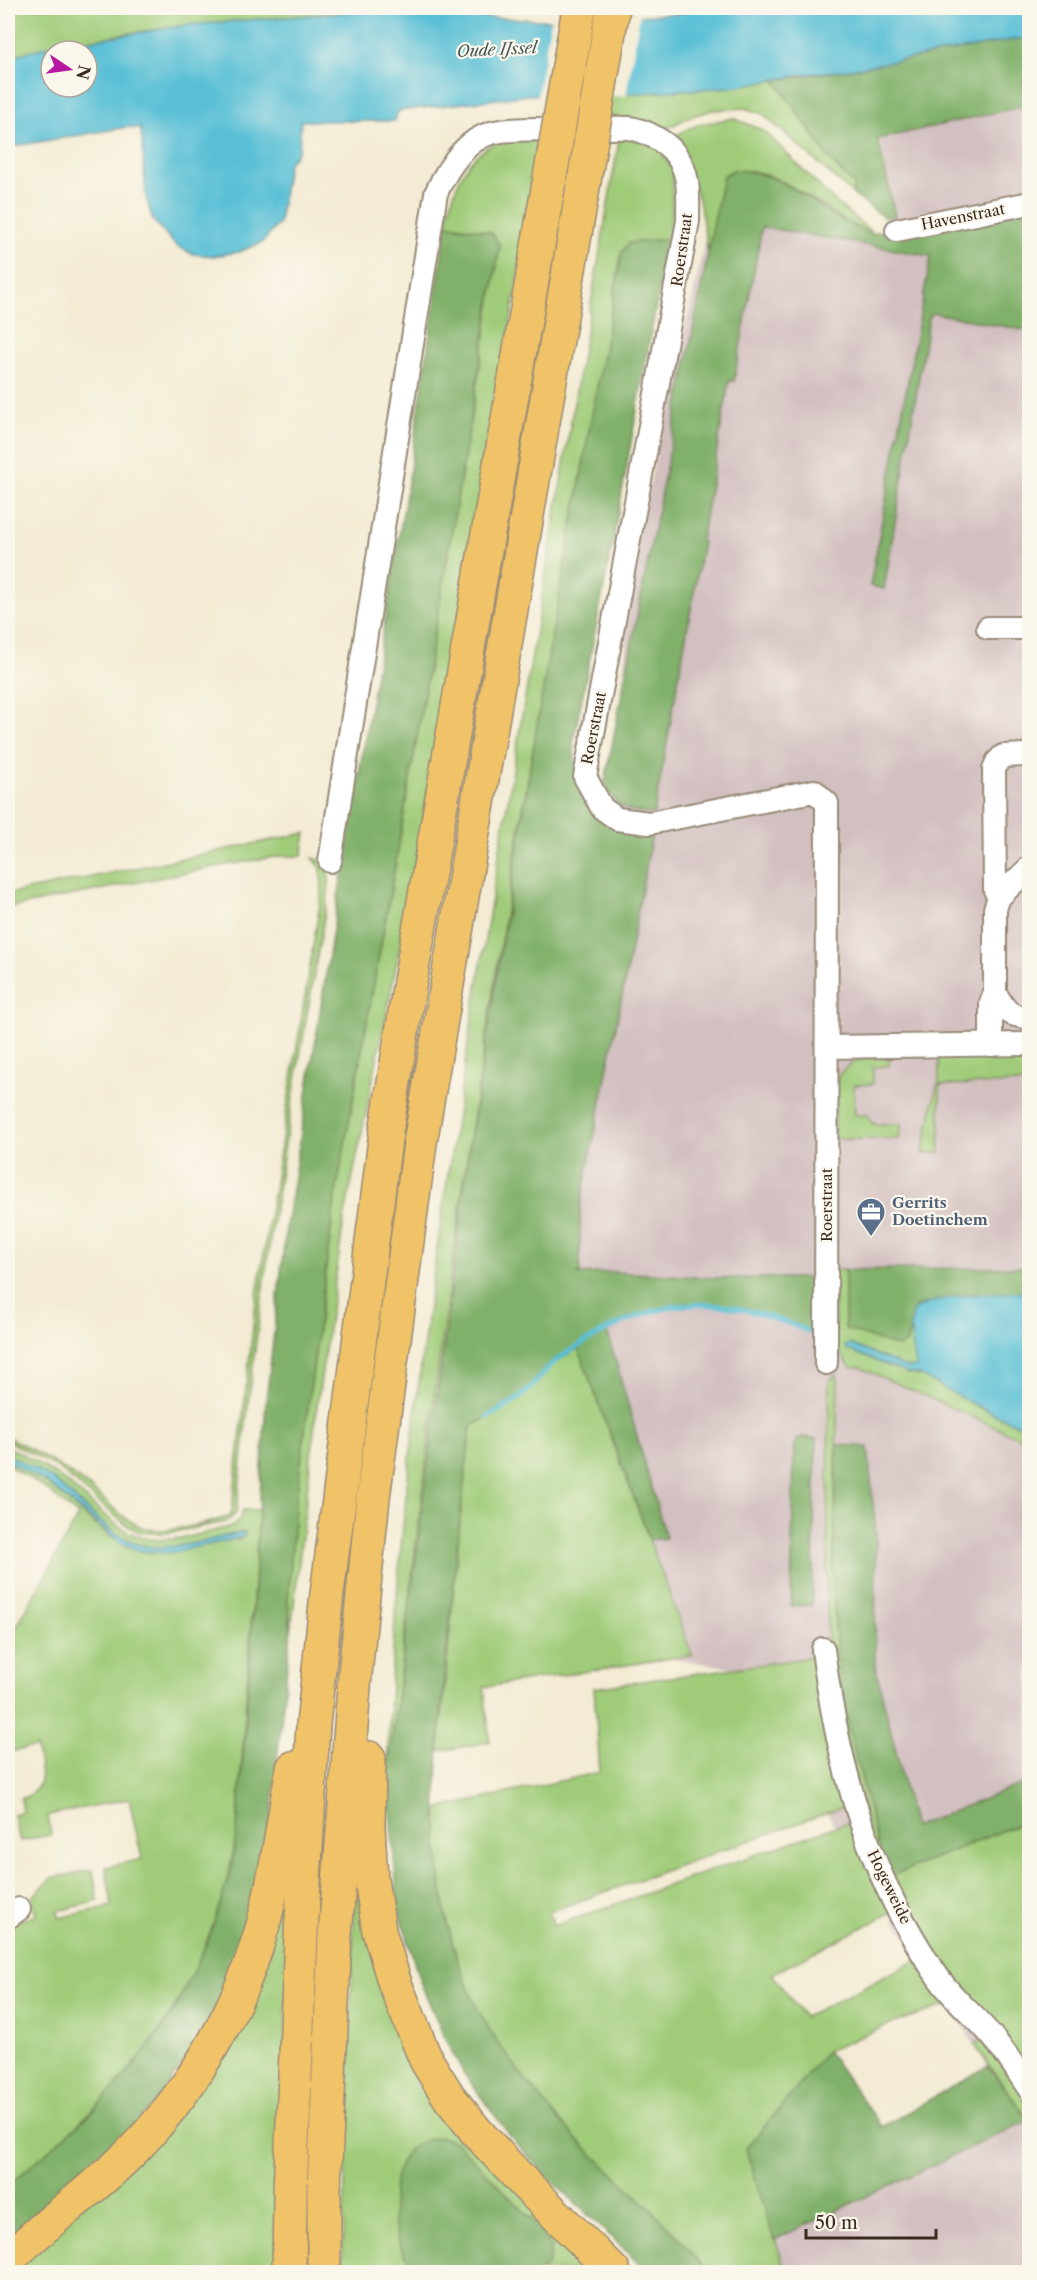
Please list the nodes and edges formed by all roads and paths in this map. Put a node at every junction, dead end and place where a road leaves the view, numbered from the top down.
1 (579, 8) edge
2 (613, 8) edge
3 (1029, 203) edge
4 (897, 230) dead end
5 (988, 628) dead end
6 (1029, 628) edge
7 (1029, 758) edge
8 (330, 861) dead end
9 (1029, 867) edge
10 (999, 897) junction
11 (995, 993) junction
12 (1029, 1017) edge
13 (1029, 1044) edge
14 (991, 1045) junction
15 (828, 1047) junction
16 (826, 1363) dead end
17 (373, 1498) junction
18 (327, 1594) junction
19 (823, 1649) dead end
20 (1029, 2090) edge
21 (8, 2260) edge
22 (289, 2272) edge
23 (324, 2272) edge
24 (614, 2272) edge

1 - 18 highway, bridge
2 - 17 highway, bridge
3 - 4 street, Havenstraat
5 - 6 street
7 - 10 street
8 - 15 street, Roerstraat
9 - 10 street
10 - 11 street
11 - 12 street
11 - 14 street
13 - 14 street
14 - 15 street
15 - 16 street, Roerstraat
17 - 23 highway
17 - 24 highway
18 - 21 highway
18 - 22 highway
19 - 20 street, Hogeweide

